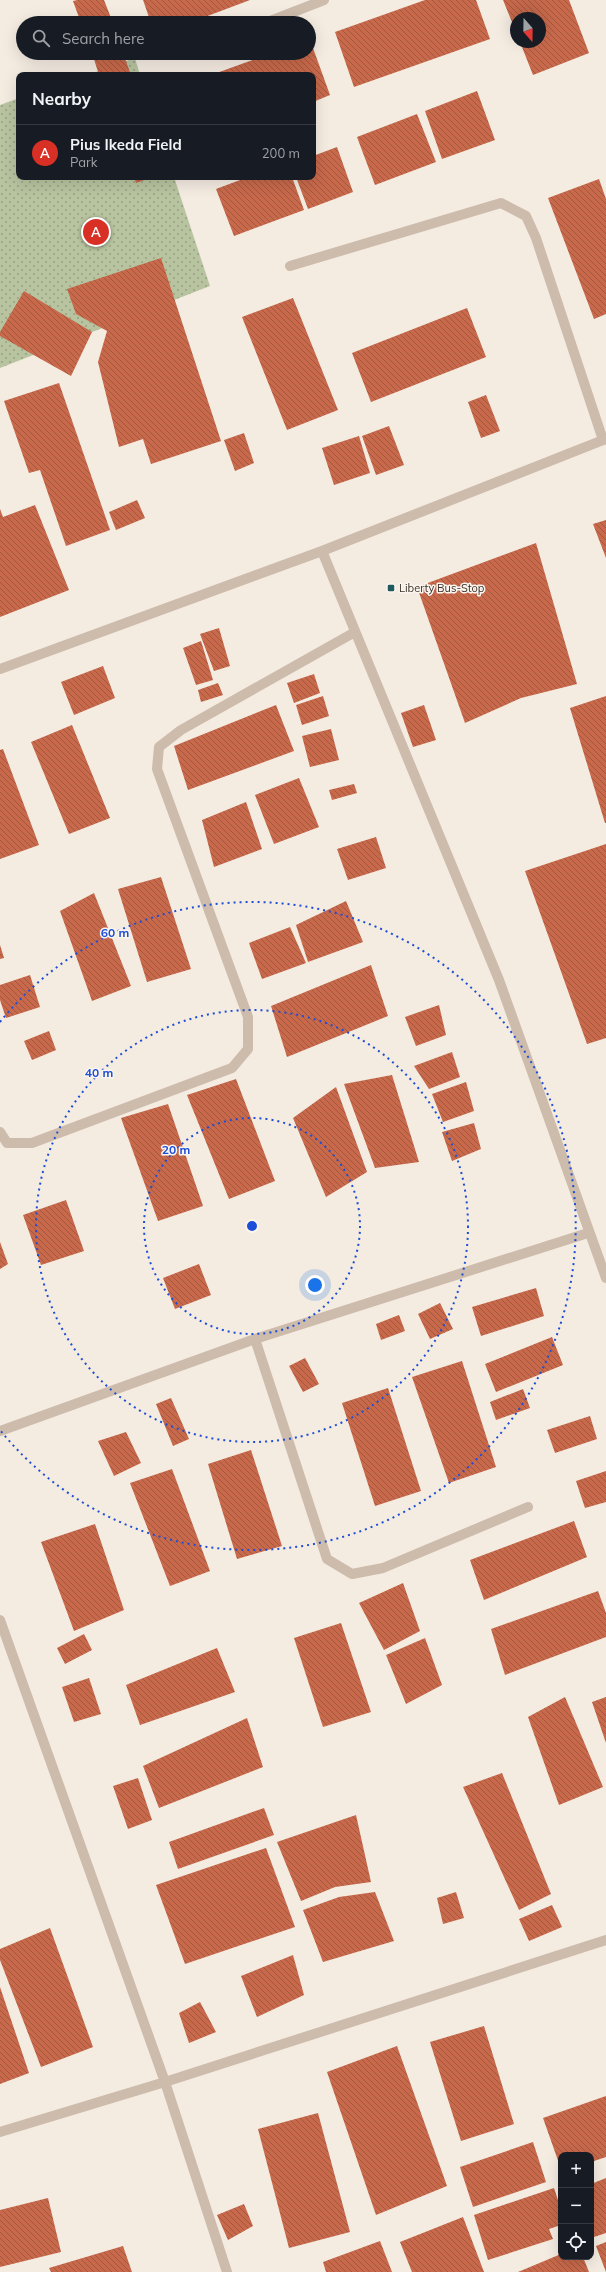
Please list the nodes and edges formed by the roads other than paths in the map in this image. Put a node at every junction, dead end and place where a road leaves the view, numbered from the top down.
1 (324, 0) edge
2 (283, 16) edge
3 (290, 266) dead end
4 (604, 440) edge
5 (322, 551) junction
6 (355, 632) junction
7 (0, 669) edge
8 (0, 1132) edge
9 (588, 1233) junction
10 (606, 1278) edge
11 (254, 1338) junction
12 (0, 1431) edge
13 (528, 1507) dead end
14 (0, 1620) edge
15 (606, 1940) edge
16 (165, 2082) junction
17 (0, 2132) edge
18 (226, 2272) edge

1 - 2 street
3 - 4 street
4 - 5 street
5 - 6 street
5 - 7 street
6 - 8 street
6 - 9 street
9 - 10 street
9 - 11 street
11 - 12 street
11 - 13 street
14 - 16 street
15 - 16 street
16 - 17 street
16 - 18 street

